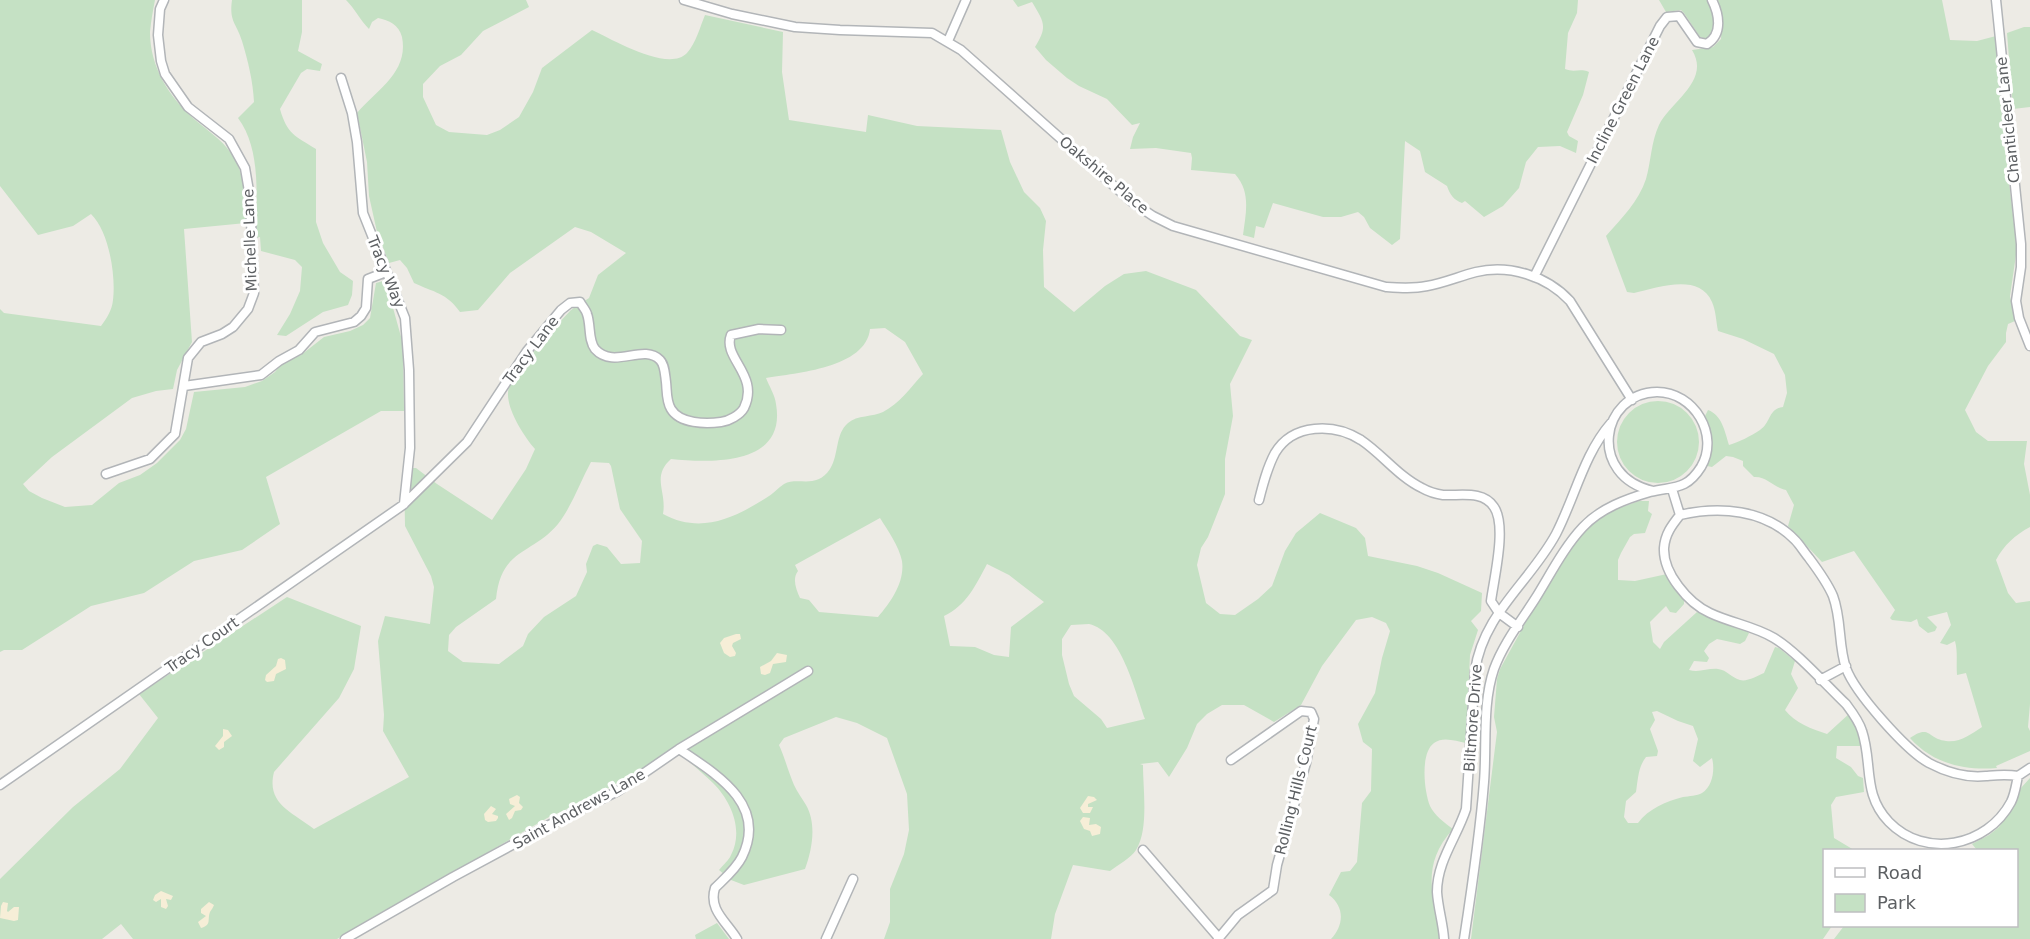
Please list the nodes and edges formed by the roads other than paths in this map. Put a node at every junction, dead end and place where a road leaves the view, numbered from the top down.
1 (164, 0) edge
2 (684, 0) edge
3 (966, 0) edge
4 (1712, 0) edge
5 (1996, 0) edge
6 (948, 41) junction
7 (341, 78) dead end
8 (386, 272) junction
9 (1534, 277) junction
10 (781, 330) dead end
11 (2030, 346) edge
12 (184, 386) junction
13 (1632, 400) junction
14 (1613, 420) junction
15 (106, 474) dead end
16 (1672, 489) junction
17 (1653, 491) junction
18 (1259, 500) dead end
19 (404, 505) junction
20 (1680, 515) junction
21 (1499, 613) junction
22 (1518, 627) junction
23 (1846, 666) junction
24 (808, 671) dead end
25 (1820, 680) junction
26 (679, 749) junction
27 (1231, 760) dead end
28 (2030, 768) edge
29 (2018, 776) junction
30 (0, 785) edge
31 (1143, 850) dead end
32 (853, 879) dead end
33 (345, 939) edge
34 (736, 939) edge
35 (826, 939) edge
36 (1218, 939) edge
37 (1444, 939) edge
38 (1464, 939) edge

1 - 12 street, Michelle Lane
2 - 6 street, Oakshire Place
3 - 6 street
4 - 9 street, Incline Green Lane
5 - 11 street, Chanticleer Lane
6 - 9 street, Oakshire Place
7 - 8 street, Tracy Way
8 - 12 street
8 - 19 street, Tracy Way
9 - 13 street, Oakshire Place
10 - 19 street, Tracy Lane
12 - 15 street, Michelle Lane
13 - 14 street, Biltmore Drive
13 - 16 street, Biltmore Drive
14 - 17 street
14 - 21 street, Biltmore Drive
16 - 17 street, Biltmore Drive
16 - 20 street
17 - 22 street, Biltmore Drive
18 - 21 street
19 - 30 street, Tracy Court
20 - 23 street
20 - 25 street
21 - 22 street
21 - 37 street, Biltmore Drive
22 - 38 street, Biltmore Drive
23 - 25 street
23 - 29 street
24 - 26 street, Saint Andrews Lane
25 - 29 street
26 - 33 street, Saint Andrews Lane
26 - 34 street
27 - 36 street, Rolling Hills Court
28 - 29 street
31 - 36 street
32 - 35 street

